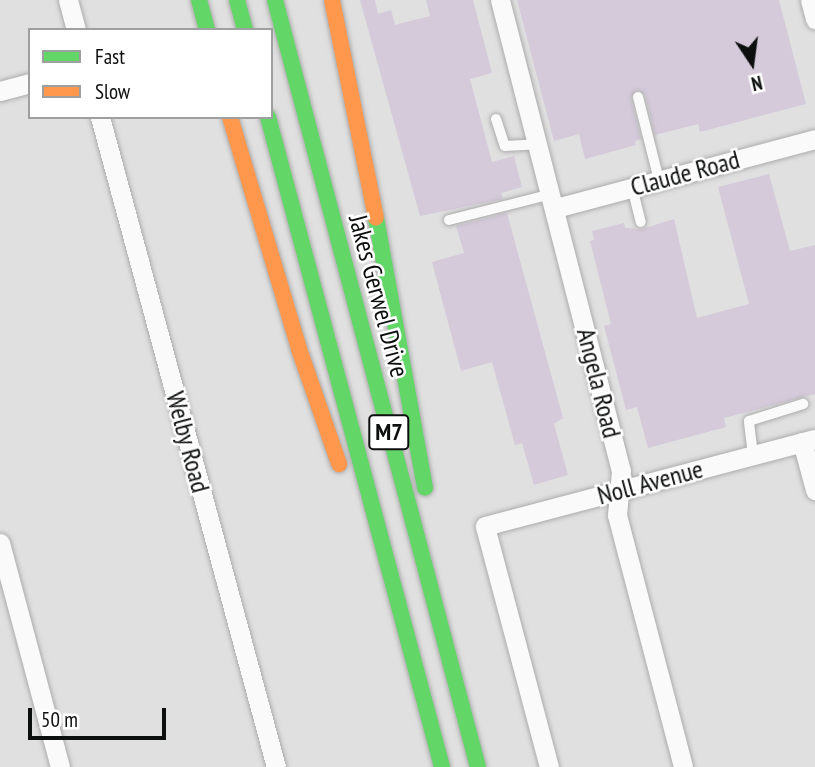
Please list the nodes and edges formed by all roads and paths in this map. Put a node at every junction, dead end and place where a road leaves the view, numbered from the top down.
1 (68, 0) edge
2 (200, 0) edge
3 (237, 0) edge
4 (275, 0) edge
5 (332, 0) edge
6 (500, 0) edge
7 (810, 0) edge
8 (815, 19) edge
9 (75, 28) edge
10 (207, 28) edge
11 (244, 28) edge
12 (28, 84) edge
13 (0, 91) edge
14 (638, 97) dead end
15 (101, 119) edge
16 (231, 119) edge
17 (269, 119) edge
18 (496, 119) dead end
19 (815, 139) edge
20 (539, 144) junction
21 (659, 180) junction
22 (632, 187) junction
23 (554, 201) junction
24 (450, 220) dead end
25 (640, 222) dead end
26 (803, 404) dead end
27 (809, 441) edge
28 (753, 455) junction
29 (344, 479) dead end
30 (619, 490) junction
31 (815, 490) edge
32 (354, 505) dead end
33 (0, 543) edge
34 (455, 674) junction
35 (421, 688) junction
36 (60, 767) edge
37 (275, 767) edge
38 (442, 767) edge
39 (478, 767) edge
40 (549, 767) edge
41 (683, 767) edge

1 - 9 street
2 - 10 highway
3 - 11 highway
4 - 34 highway, Jakes Gerwel Drive / M7
5 - 34 highway
6 - 20 street, Angela Road
7 - 8 street
12 - 13 street
14 - 21 lane
15 - 37 street, Welby Road
16 - 29 highway
17 - 35 highway, M7
18 - 20 lane
19 - 21 street, Claude Road
20 - 23 street, Angela Road
21 - 22 street, Claude Road
22 - 23 street, Claude Road
22 - 25 lane
23 - 24 lane
23 - 30 street, Angela Road
26 - 28 lane
27 - 28 street, Noll Avenue
27 - 31 street
28 - 30 street, Noll Avenue
30 - 40 street, Noll Avenue
30 - 41 street, Angela Road
32 - 35 highway
33 - 36 street
34 - 39 highway, Jakes Gerwel Drive / M7
35 - 38 highway, M7

